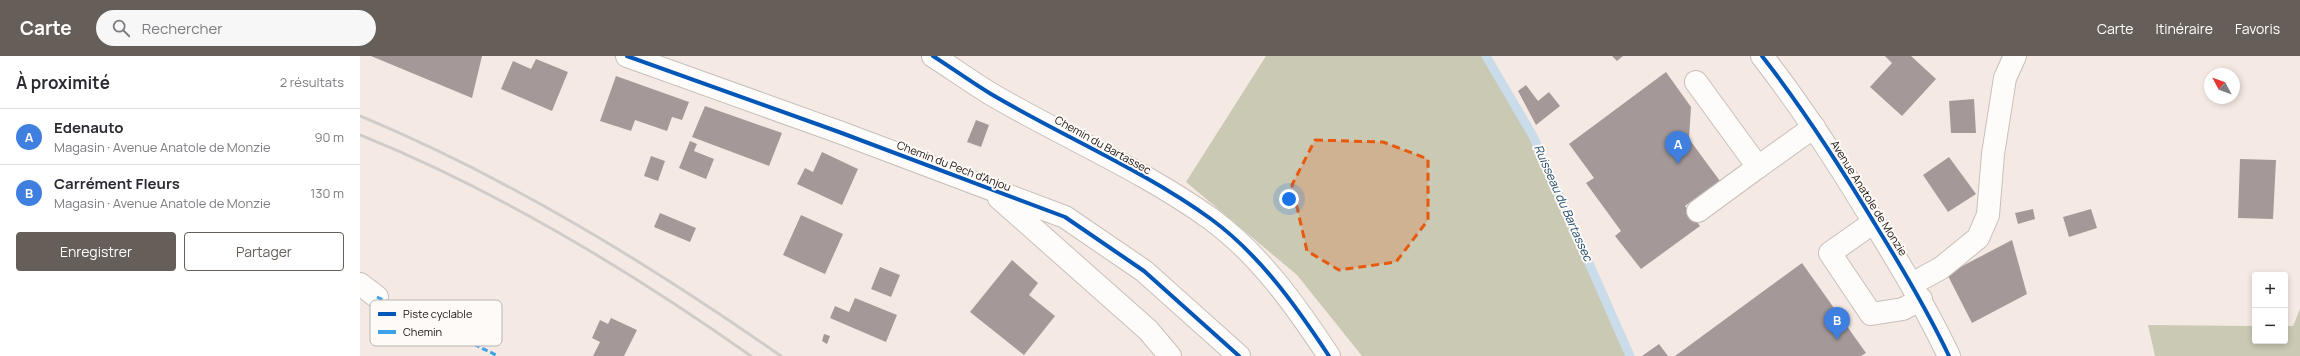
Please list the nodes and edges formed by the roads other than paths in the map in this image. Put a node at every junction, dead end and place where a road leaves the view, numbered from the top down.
1 (627, 56) edge
2 (933, 56) edge
3 (1762, 56) edge
4 (2015, 56) edge
5 (1696, 82) dead end
6 (1814, 127) junction
7 (1758, 167) junction
8 (990, 189) junction
9 (1698, 211) dead end
10 (1874, 222) junction
11 (1916, 292) junction
12 (1170, 356) edge
13 (1239, 356) edge
14 (1329, 356) edge
15 (1949, 356) edge

1 - 8 street, Chemin du Pech d'Anjou
2 - 14 street, Chemin du Bartassec
3 - 6 street, Avenue Anatole de Monzie
4 - 11 street
5 - 7 street
6 - 7 street
6 - 10 street, Avenue Anatole de Monzie
7 - 9 street
8 - 12 street, Chemin du Pech d'Anjou
8 - 13 street, Chemin du Pech d'Anjou
10 - 11 street, Avenue Anatole de Monzie
10 - 11 street
11 - 15 street, Avenue Anatole de Monzie

